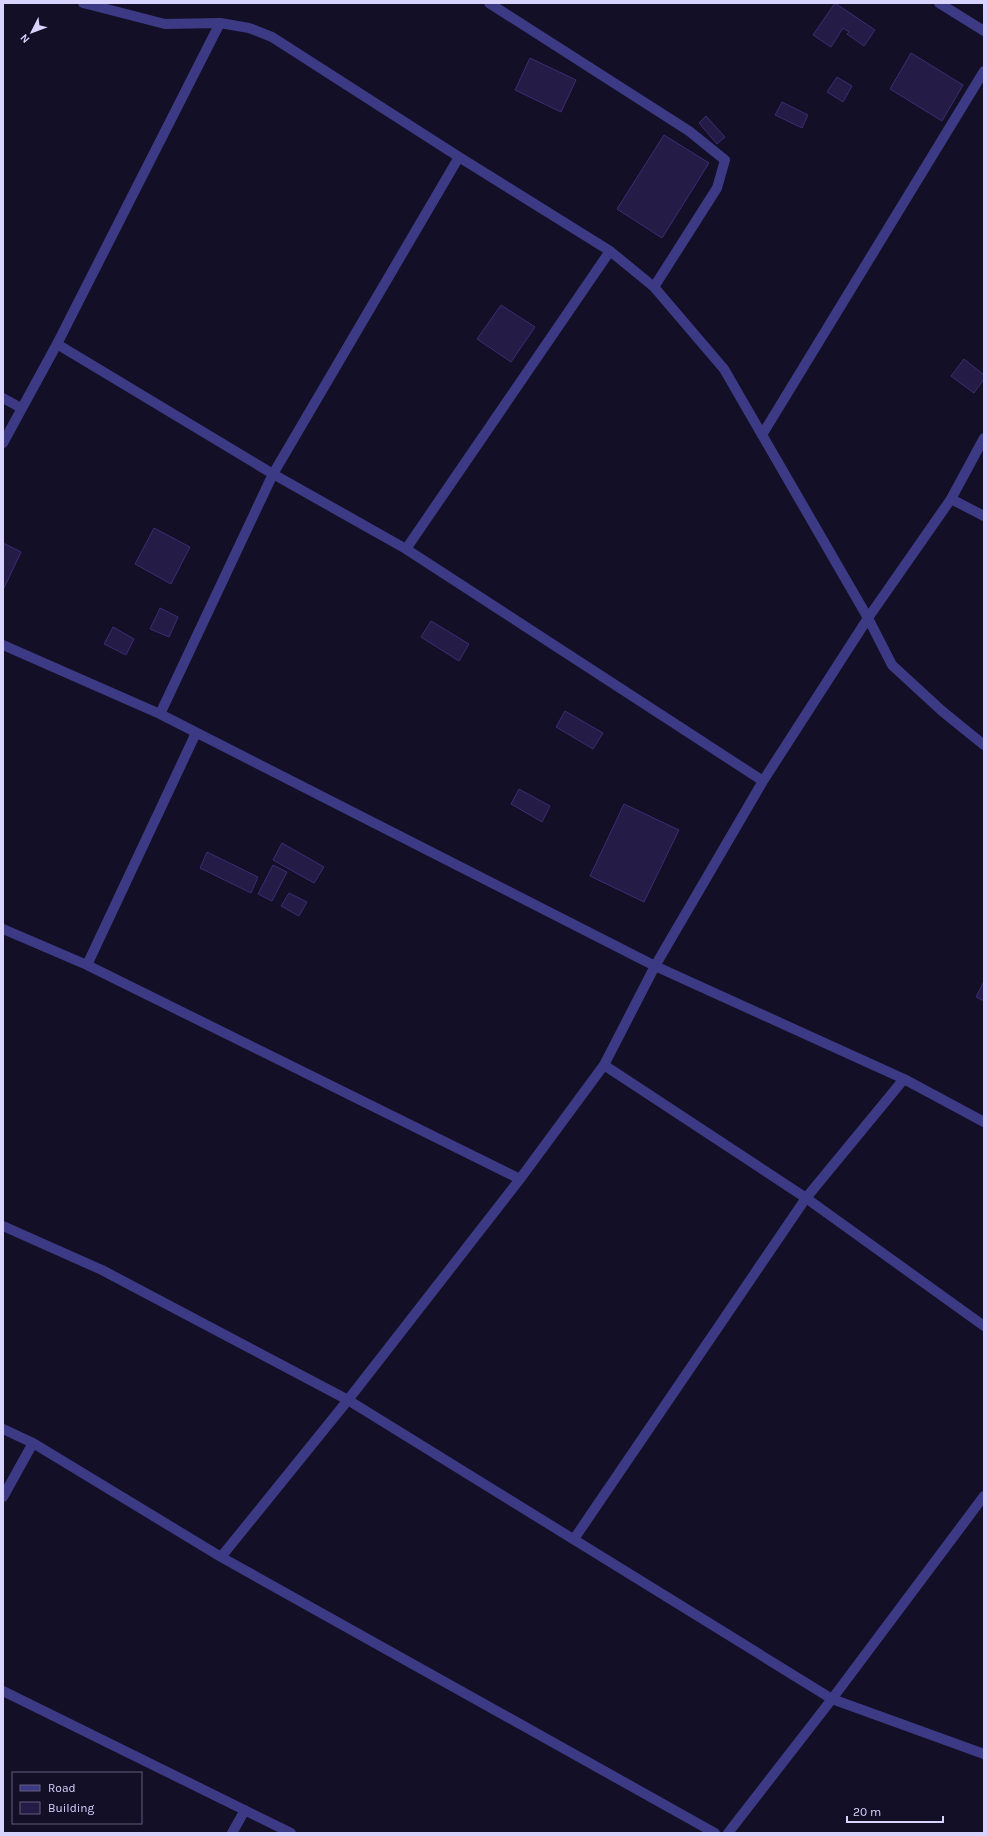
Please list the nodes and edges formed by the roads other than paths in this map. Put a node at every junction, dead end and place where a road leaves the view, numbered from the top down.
1 (84, 3) edge
2 (489, 3) edge
3 (939, 3) edge
4 (220, 23) junction
5 (984, 31) edge
6 (984, 71) edge
7 (459, 157) junction
8 (610, 251) junction
9 (654, 287) junction
10 (57, 344) junction
11 (3, 398) edge
12 (21, 408) junction
13 (762, 435) junction
14 (984, 438) edge
15 (3, 443) edge
16 (273, 474) junction
17 (951, 499) junction
18 (984, 516) edge
19 (406, 549) junction
20 (868, 618) junction
21 (3, 645) edge
22 (160, 714) junction
23 (196, 733) junction
24 (984, 745) edge
25 (763, 782) junction
26 (3, 929) edge
27 (87, 965) junction
28 (655, 966) junction
29 (604, 1065) junction
30 (904, 1079) junction
31 (984, 1122) edge
32 (520, 1179) junction
33 (806, 1198) junction
34 (3, 1226) edge
35 (984, 1326) edge
36 (348, 1400) junction
37 (3, 1429) edge
38 (33, 1444) junction
39 (984, 1496) edge
40 (3, 1497) edge
41 (574, 1539) junction
42 (221, 1557) junction
43 (3, 1692) edge
44 (832, 1699) junction
45 (984, 1754) edge
46 (245, 1810) junction
47 (232, 1833) edge
48 (291, 1833) edge
49 (715, 1833) edge
50 (728, 1833) edge

1 - 4 street
2 - 9 street
3 - 5 street
4 - 7 street
4 - 10 street
6 - 13 street
7 - 8 street
7 - 16 street
8 - 9 street
8 - 19 street
9 - 13 street
10 - 12 street
10 - 16 street
11 - 12 street
12 - 15 street
13 - 20 street
14 - 17 street
16 - 19 street
16 - 22 street
17 - 18 street
17 - 20 street
19 - 25 street
20 - 24 street
20 - 25 street
21 - 22 street
22 - 23 street
23 - 27 street
23 - 28 street
25 - 28 street
26 - 27 street
27 - 32 street
28 - 29 street
28 - 30 street
29 - 32 street
29 - 33 street
30 - 31 street
30 - 33 street
32 - 36 street
33 - 35 street
33 - 41 street
34 - 36 street
36 - 41 street
36 - 42 street
37 - 38 street
38 - 40 street
38 - 42 street
39 - 44 street
41 - 44 street
42 - 49 street
43 - 46 street
44 - 45 street
44 - 50 street
46 - 47 street
46 - 48 street

